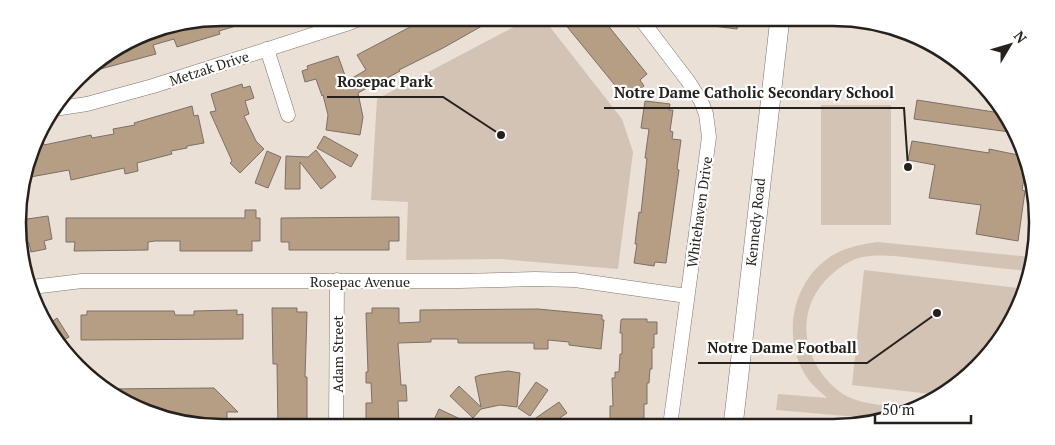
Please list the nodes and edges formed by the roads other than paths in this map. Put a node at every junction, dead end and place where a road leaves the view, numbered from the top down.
1 (342, 26) edge
2 (646, 26) edge
3 (779, 26) edge
4 (267, 49) junction
5 (63, 108) edge
6 (288, 115) dead end
7 (337, 280) junction
8 (37, 286) edge
9 (687, 296) junction
10 (336, 419) edge
11 (671, 419) edge
12 (734, 419) edge

1 - 4 street, Metzak Drive
2 - 9 street, Whitehaven Drive
3 - 12 main road, Kennedy Road
4 - 5 street, Metzak Drive
4 - 6 street
7 - 8 street, Rosepac Avenue
7 - 9 street, Rosepac Avenue
7 - 10 street, Adam Street
9 - 11 street, Whitehaven Drive

